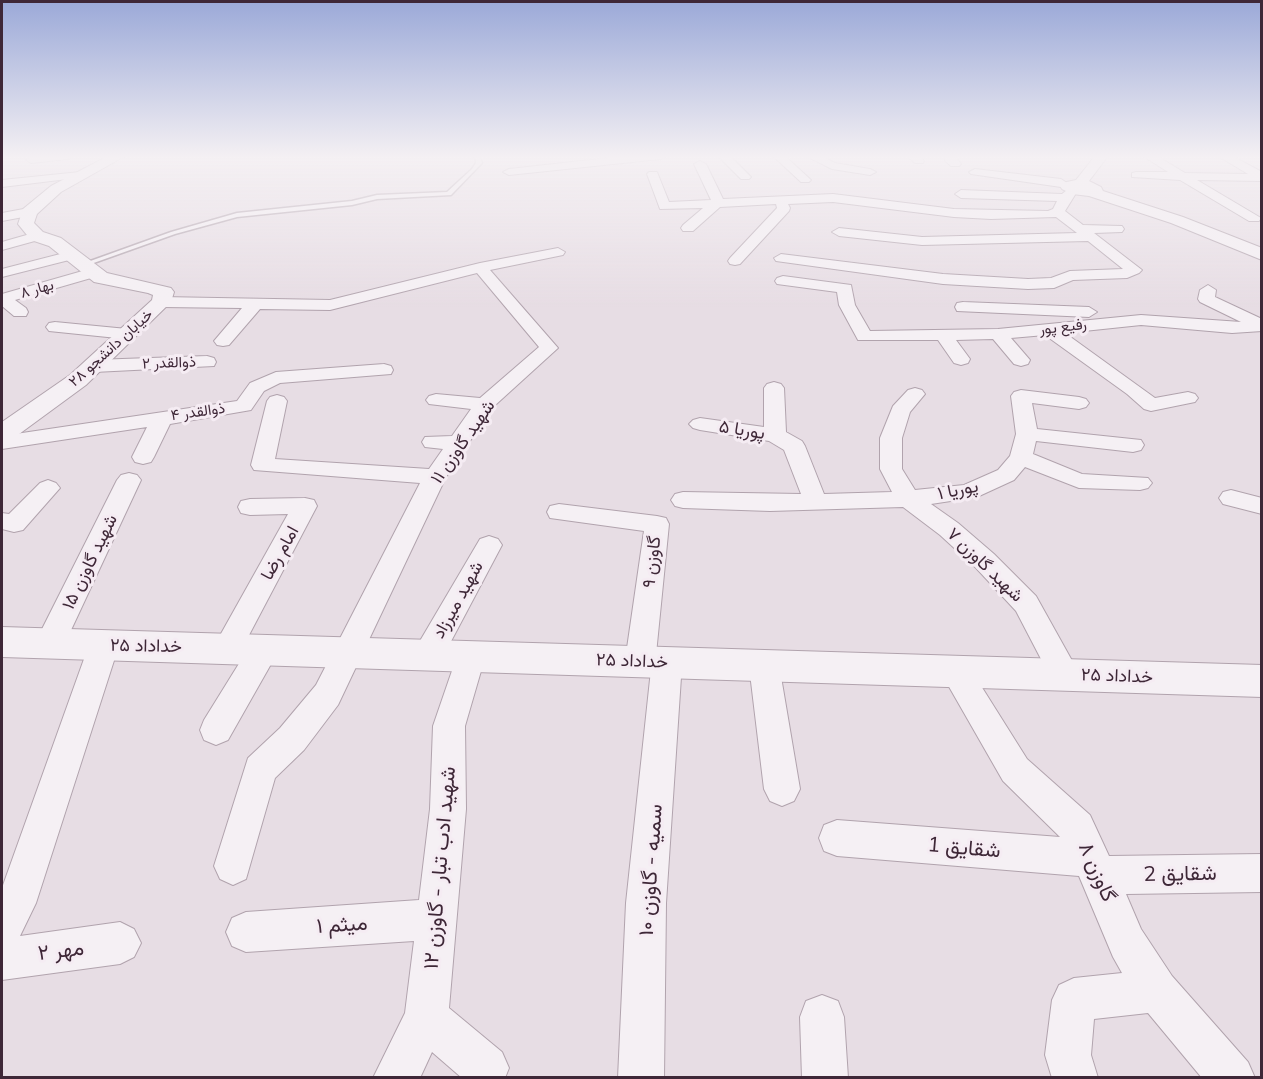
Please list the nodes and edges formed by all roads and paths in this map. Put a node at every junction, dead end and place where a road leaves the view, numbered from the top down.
1 (36, 206) edge
2 (320, 206) edge
3 (713, 206) edge
4 (783, 206) edge
5 (853, 206) edge
6 (896, 206) edge
7 (1066, 206) edge
8 (1133, 206) edge
9 (1235, 206) edge
10 (29, 212) junction
11 (1061, 214) junction
12 (1089, 215) dead end
13 (2, 217) edge
14 (935, 217) junction
15 (1254, 218) dead end
16 (917, 222) dead end
17 (688, 228) dead end
18 (1117, 229) dead end
19 (1086, 233) junction
20 (37, 236) junction
21 (878, 237) junction
22 (985, 240) junction
23 (922, 241) junction
24 (948, 241) junction
25 (2, 246) edge
26 (867, 251) dead end
27 (1257, 251) edge
28 (558, 252) dead end
29 (999, 254) dead end
30 (966, 256) dead end
31 (933, 260) dead end
32 (735, 261) dead end
33 (83, 264) junction
34 (480, 268) junction
35 (766, 270) dead end
36 (2, 273) edge
37 (783, 280) dead end
38 (1208, 290) dead end
39 (161, 302) junction
40 (828, 304) dead end
41 (254, 305) junction
42 (847, 305) junction
43 (20, 312) dead end
44 (1131, 321) junction
45 (1262, 325) edge
46 (55, 327) dead end
47 (1049, 329) junction
48 (127, 334) junction
49 (942, 334) junction
50 (966, 334) junction
51 (998, 334) junction
52 (223, 340) dead end
53 (1177, 341) dead end
54 (961, 359) dead end
55 (1021, 360) dead end
56 (207, 362) dead end
57 (94, 366) junction
58 (384, 370) dead end
59 (774, 388) dead end
60 (915, 394) dead end
61 (1188, 398) dead end
62 (436, 400) dead end
63 (277, 401) dead end
64 (1079, 403) dead end
65 (485, 404) junction
66 (163, 417) junction
67 (700, 424) dead end
68 (2, 434) edge
69 (1026, 434) junction
70 (775, 435) junction
71 (433, 442) dead end
72 (2, 443) edge
73 (460, 443) junction
74 (1133, 445) dead end
75 (143, 457) dead end
76 (1021, 457) junction
77 (435, 477) junction
78 (129, 480) dead end
79 (1140, 483) dead end
80 (48, 488) dead end
81 (1231, 498) dead end
82 (908, 499) junction
83 (683, 500) dead end
84 (814, 501) junction
85 (1262, 506) edge
86 (250, 507) dead end
87 (559, 512) dead end
88 (2, 520) edge
89 (489, 545) dead end
90 (2, 642) edge
91 (50, 643) junction
92 (104, 645) junction
93 (228, 648) junction
94 (264, 650) junction
95 (348, 652) junction
96 (428, 655) junction
97 (474, 656) junction
98 (653, 662) junction
99 (764, 665) junction
100 (955, 671) junction
101 (1065, 675) junction
102 (1259, 684) edge
103 (216, 730) dead end
104 (782, 789) dead end
105 (837, 838) dead end
106 (232, 866) dead end
107 (1095, 867) junction
108 (1262, 873) edge
109 (6, 913) edge
110 (438, 919) junction
111 (246, 932) dead end
112 (120, 944) dead end
113 (2, 959) edge
114 (1156, 991) junction
115 (426, 1017) junction
116 (822, 1017) dead end
117 (486, 1068) dead end
118 (396, 1077) edge
119 (641, 1077) edge
120 (825, 1077) edge
121 (1075, 1077) edge
122 (1232, 1077) edge

1 - 10 street
2 - 33 lane
3 - 17 street
4 - 32 street
5 - 21 street
6 - 14 street
7 - 11 street
8 - 27 street
9 - 15 street
10 - 13 street
10 - 20 street
11 - 12 street
11 - 14 street
11 - 19 street
14 - 16 street
14 - 24 street
18 - 19 street
19 - 22 street
19 - 35 street
20 - 25 street
20 - 33 street, خیابان دانشجو ۲۸
21 - 23 street
21 - 26 street
22 - 24 street
22 - 29 street
23 - 24 street
23 - 31 street
24 - 30 street
28 - 34 street
33 - 36 street
33 - 39 street, خیابان دانشجو ۲۸
33 - 43 street, بهار ۸
34 - 41 street
34 - 65 street, شهید گاوزن ۱۱
37 - 42 street
38 - 45 street
39 - 41 street
39 - 48 street, خیابان دانشجو ۲۸
40 - 42 street
41 - 52 street
42 - 49 street, رفیع پور
44 - 45 street, رفیع پور
44 - 47 street, رفیع پور
44 - 50 street
44 - 53 street
46 - 48 street
47 - 51 street, رفیع پور
47 - 61 street
48 - 57 street, خیابان دانشجو ۲۸
49 - 50 street, رفیع پور
49 - 54 street
50 - 51 street, رفیع پور
51 - 55 street
56 - 57 street, ذوالقدر ۲
57 - 68 street, خیابان دانشجو ۲۸
58 - 66 street, ذوالقدر ۴
59 - 70 street
60 - 82 street
62 - 65 street
63 - 77 street
64 - 69 street
65 - 73 street, شهید گاوزن ۱۱
66 - 72 street, ذوالقدر ۴
66 - 75 street
67 - 70 street, پوریا ۵
69 - 74 street
69 - 76 street
70 - 84 street, پوریا ۵
71 - 73 street
73 - 77 street, شهید گاوزن ۱۱
76 - 79 street
76 - 82 street, پوریا ۱
77 - 95 street, شهید گاوزن ۱۱
78 - 91 street, شهید گاوزن ۱۵
80 - 88 street
81 - 85 street
82 - 84 street, پوریا ۱
82 - 101 street, شهید گاوزن ۷
83 - 84 street, پوریا ۱
86 - 93 street, امام رضا
87 - 98 street, گاوزن ۹
89 - 96 street, شهید میرزاد
90 - 91 street, خداداد ۲۵
91 - 92 street, خداداد ۲۵
92 - 93 street, خداداد ۲۵
92 - 109 street
93 - 94 street, خداداد ۲۵
94 - 95 street, خداداد ۲۵
94 - 103 street
95 - 96 street, خداداد ۲۵
95 - 106 street, شهید گاوزن ۱۱
96 - 97 street, خداداد ۲۵
97 - 98 street, خداداد ۲۵
97 - 110 street, شهید ادب تبار - گاوزن ۱۲
98 - 99 street, خداداد ۲۵
98 - 119 street, سمیه - گاوزن ۱۰
99 - 100 street, خداداد ۲۵
99 - 104 street
100 - 101 street, خداداد ۲۵
100 - 107 street, گاوزن ۸
101 - 102 street, خداداد ۲۵
105 - 107 street, شقایق 1
107 - 108 street, شقایق 2
107 - 114 street, گاوزن ۸
110 - 111 street, میثم ۱
110 - 115 street, شهید ادب تبار - گاوزن ۱۲
112 - 113 street, مهر ۲
114 - 121 street
114 - 122 street, گاوزن ۸
115 - 117 street
115 - 118 street, شهید ادب تبار - گاوزن ۱۲
116 - 120 street

